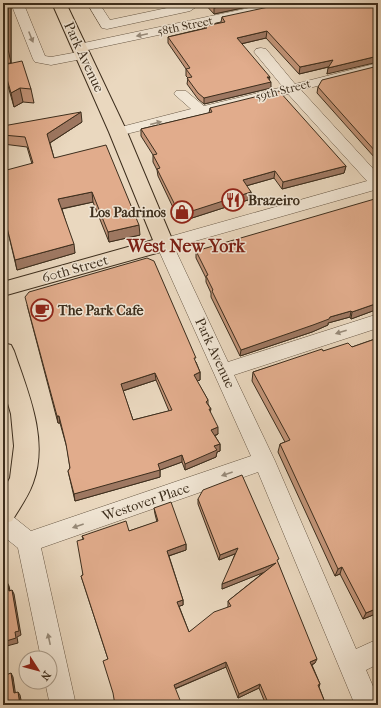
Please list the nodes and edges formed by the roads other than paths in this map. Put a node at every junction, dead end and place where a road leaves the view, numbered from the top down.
1 (22, 3) edge
2 (59, 3) edge
3 (93, 3) edge
4 (159, 3) edge
5 (186, 3) edge
6 (290, 3) edge
7 (370, 3) edge
8 (378, 10) edge
9 (100, 15) junction
10 (81, 52) junction
11 (261, 52) dead end
12 (378, 67) edge
13 (291, 88) junction
14 (181, 94) dead end
15 (201, 111) junction
16 (118, 132) junction
17 (378, 184) edge
18 (164, 244) junction
19 (3, 289) edge
20 (378, 320) edge
21 (3, 351) edge
22 (223, 370) junction
23 (264, 461) junction
24 (3, 513) edge
25 (3, 522) edge
26 (28, 542) junction
27 (378, 651) edge
28 (350, 665) junction
29 (63, 705) edge
30 (368, 705) edge

1 -> 10 street, 58th Street
2 - 10 main road, Park Avenue
3 - 9 street
4 - 9 street
5 - 9 street
6 -> 10 street, 58th Street
7 - 8 street
10 - 16 main road, Park Avenue
11 - 13 street
12 - 13 street, 59th Street
13 - 15 street, 59th Street
13 - 17 street
14 - 15 street
16 -> 15 street, 59th Street
16 - 18 main road, Park Avenue
17 - 18 street, 60th Street
18 - 19 main road, 60th Street
18 - 22 street, Park Avenue
20 -> 22 street
21 - 24 main road
22 - 23 street, Park Avenue
23 -> 26 street, Westover Place
23 - 28 street, Park Avenue
25 - 26 street
29 -> 26 street
27 - 28 street
28 - 30 street, Park Avenue

